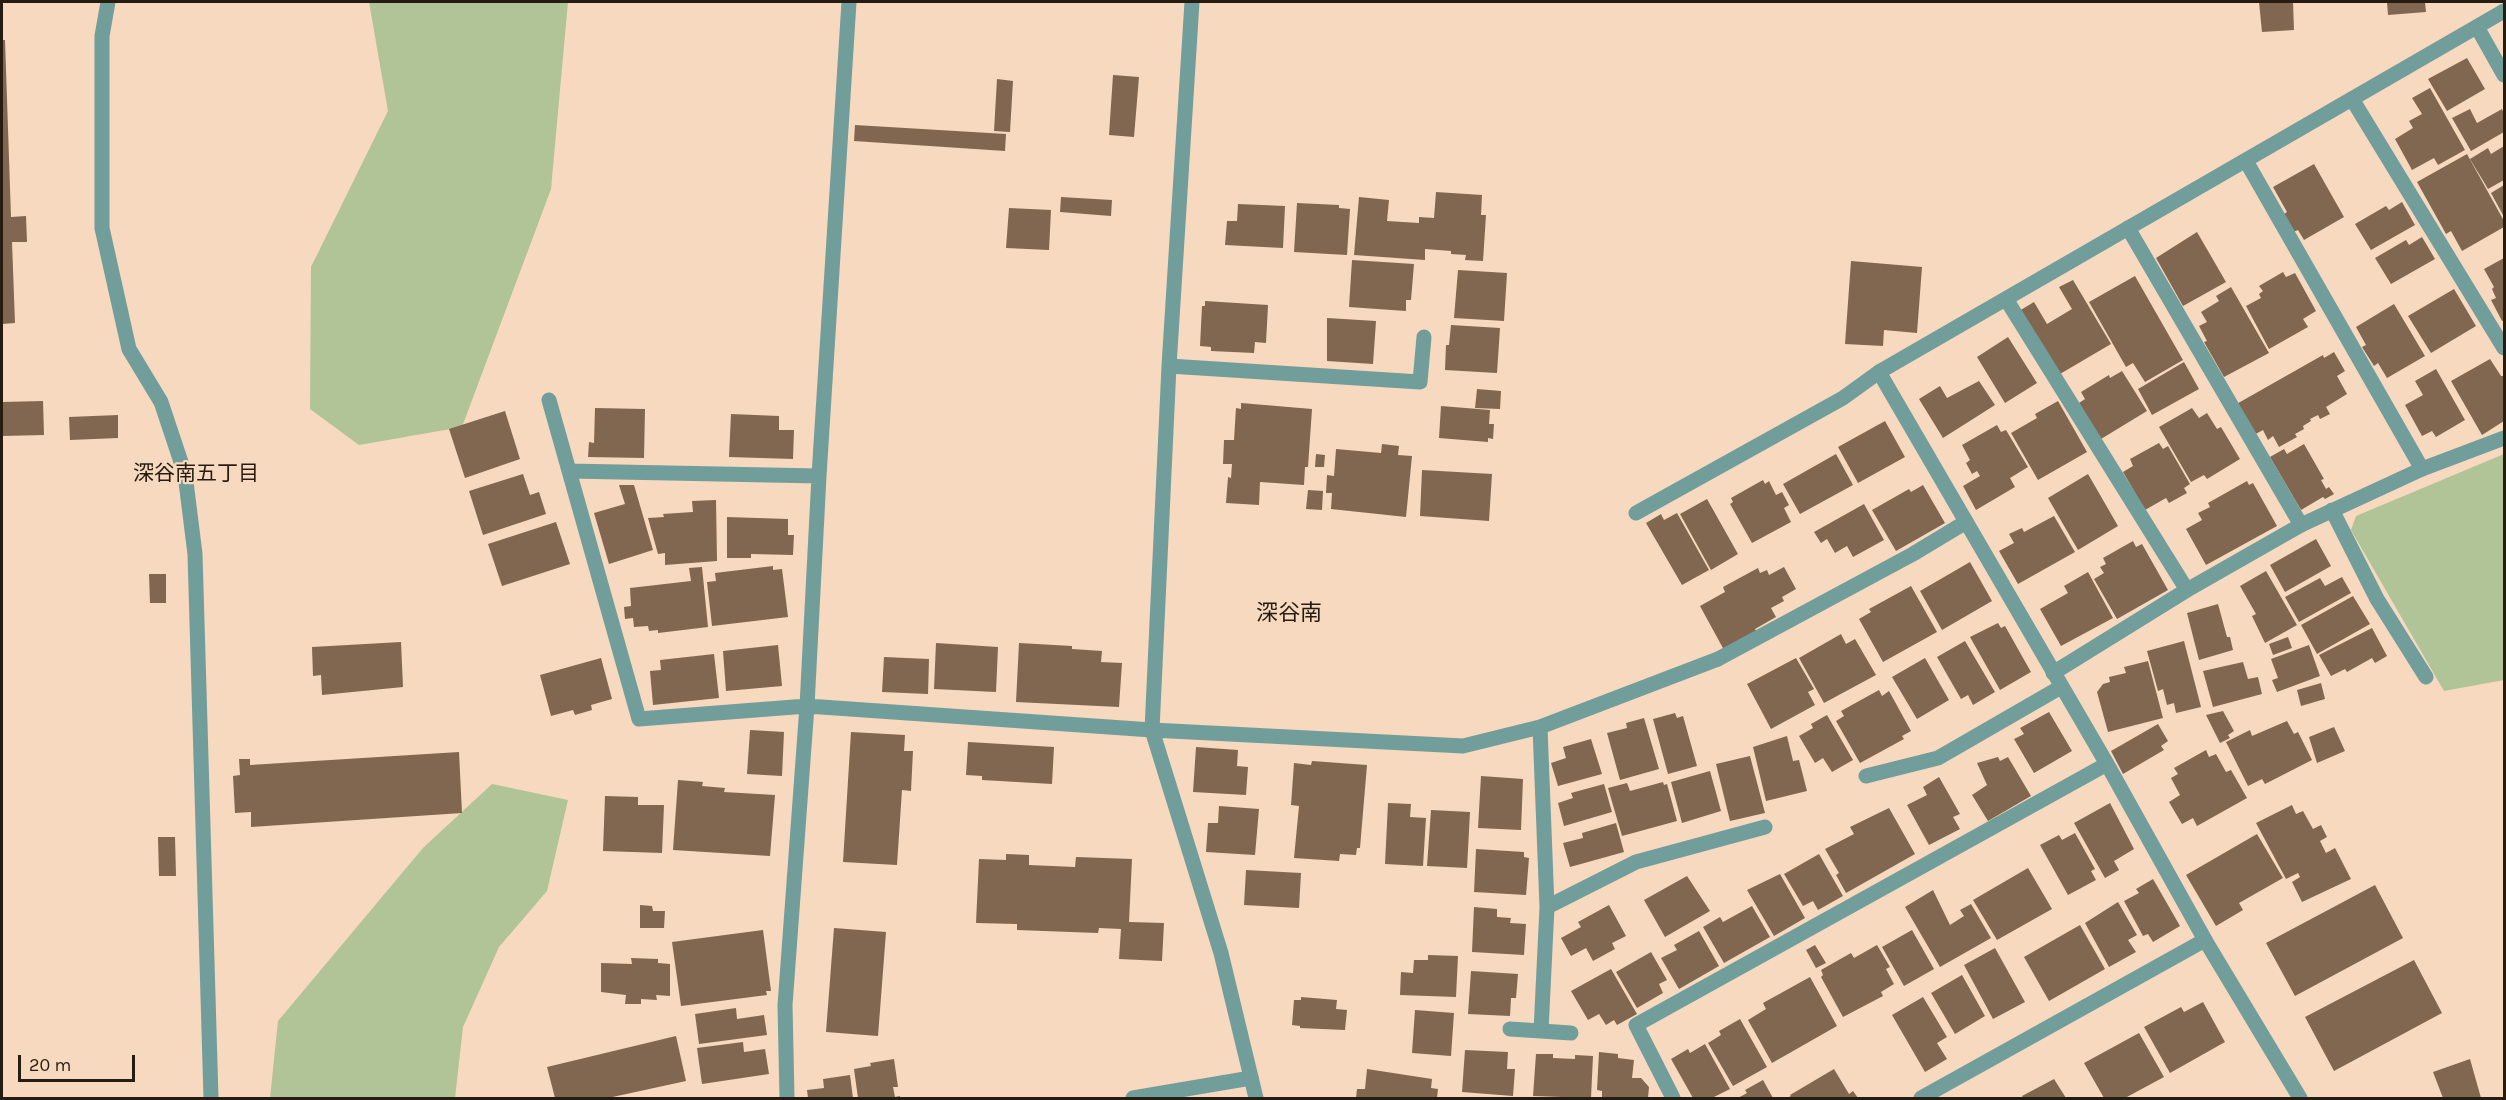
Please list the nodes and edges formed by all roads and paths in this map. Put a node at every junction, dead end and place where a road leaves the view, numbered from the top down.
1 (108, 2) edge
2 (849, 2) edge
3 (1192, 2) edge
4 (2505, 11) edge
5 (2477, 27) junction
6 (2505, 75) edge
7 (2352, 99) junction
8 (2246, 160) junction
9 (2128, 228) junction
10 (2006, 299) junction
11 (1424, 337) dead end
12 (2505, 348) edge
13 (1169, 366) junction
14 (1879, 372) junction
15 (549, 400) dead end
16 (2505, 438) edge
17 (2422, 469) junction
18 (569, 471) junction
19 (819, 476) junction
20 (2332, 510) junction
21 (1636, 513) dead end
22 (1966, 522) junction
23 (2301, 525) junction
24 (2187, 590) junction
25 (2053, 673) junction
26 (2426, 677) dead end
27 (2061, 687) junction
28 (807, 706) junction
29 (1540, 727) junction
30 (1152, 730) junction
31 (2107, 764) junction
32 (1866, 776) dead end
33 (1765, 827) dead end
34 (1547, 907) junction
35 (2205, 940) junction
36 (1510, 1029) dead end
37 (1541, 1031) junction
38 (1571, 1033) dead end
39 (1251, 1078) junction
40 (212, 1098) edge
41 (787, 1098) edge
42 (1133, 1098) edge
43 (1256, 1098) edge
44 (1673, 1098) edge
45 (1920, 1098) edge
46 (2300, 1098) edge

1 - 40 street
2 - 19 street
3 - 13 street
4 - 5 street
5 - 6 street
5 - 7 street
7 - 8 street
7 - 12 street
8 - 9 street
8 - 17 street
9 - 10 street
9 - 23 street
10 - 14 street
10 - 24 street
11 - 13 street
13 - 30 street
14 - 21 street
14 - 22 street
15 - 18 street
16 - 17 street
17 - 20 street
18 - 19 street
18 - 28 street
19 - 28 street
20 - 23 street
20 - 26 street
22 - 25 street
22 - 29 street
23 - 24 street
24 - 25 street
25 - 27 street
27 - 31 street
27 - 32 street
28 - 30 street
28 - 41 street
29 - 30 street
29 - 34 street
30 - 39 street
31 - 35 street
31 - 44 street
33 - 34 street
34 - 37 street
35 - 45 street
35 - 46 street
36 - 37 street
37 - 38 street
39 - 42 street
39 - 43 street

